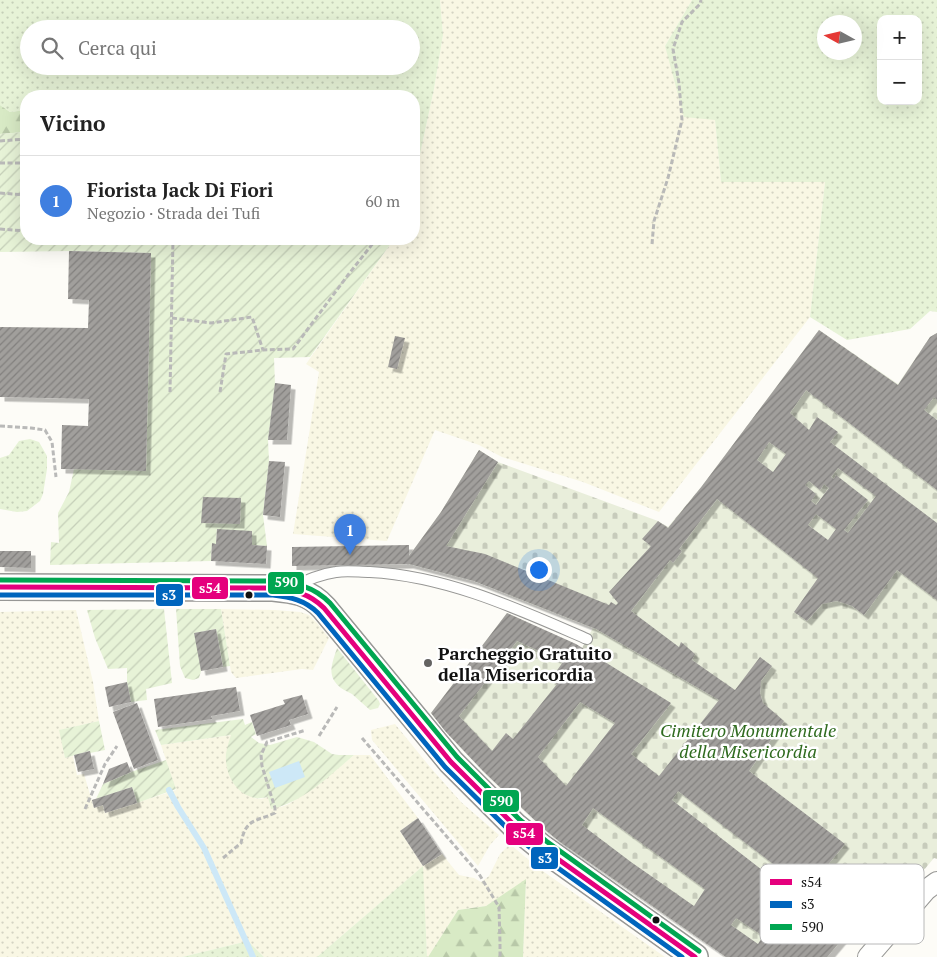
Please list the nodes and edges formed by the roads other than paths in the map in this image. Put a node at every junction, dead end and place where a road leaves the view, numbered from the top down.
1 (0, 587) edge
2 (287, 590) junction
3 (587, 639) dead end
4 (937, 882) edge
5 (924, 892) edge
6 (879, 944) edge
7 (695, 957) edge
8 (868, 957) edge

1 - 2 street
2 - 3 lane
2 - 7 street
4 - 5 street
6 - 8 street

